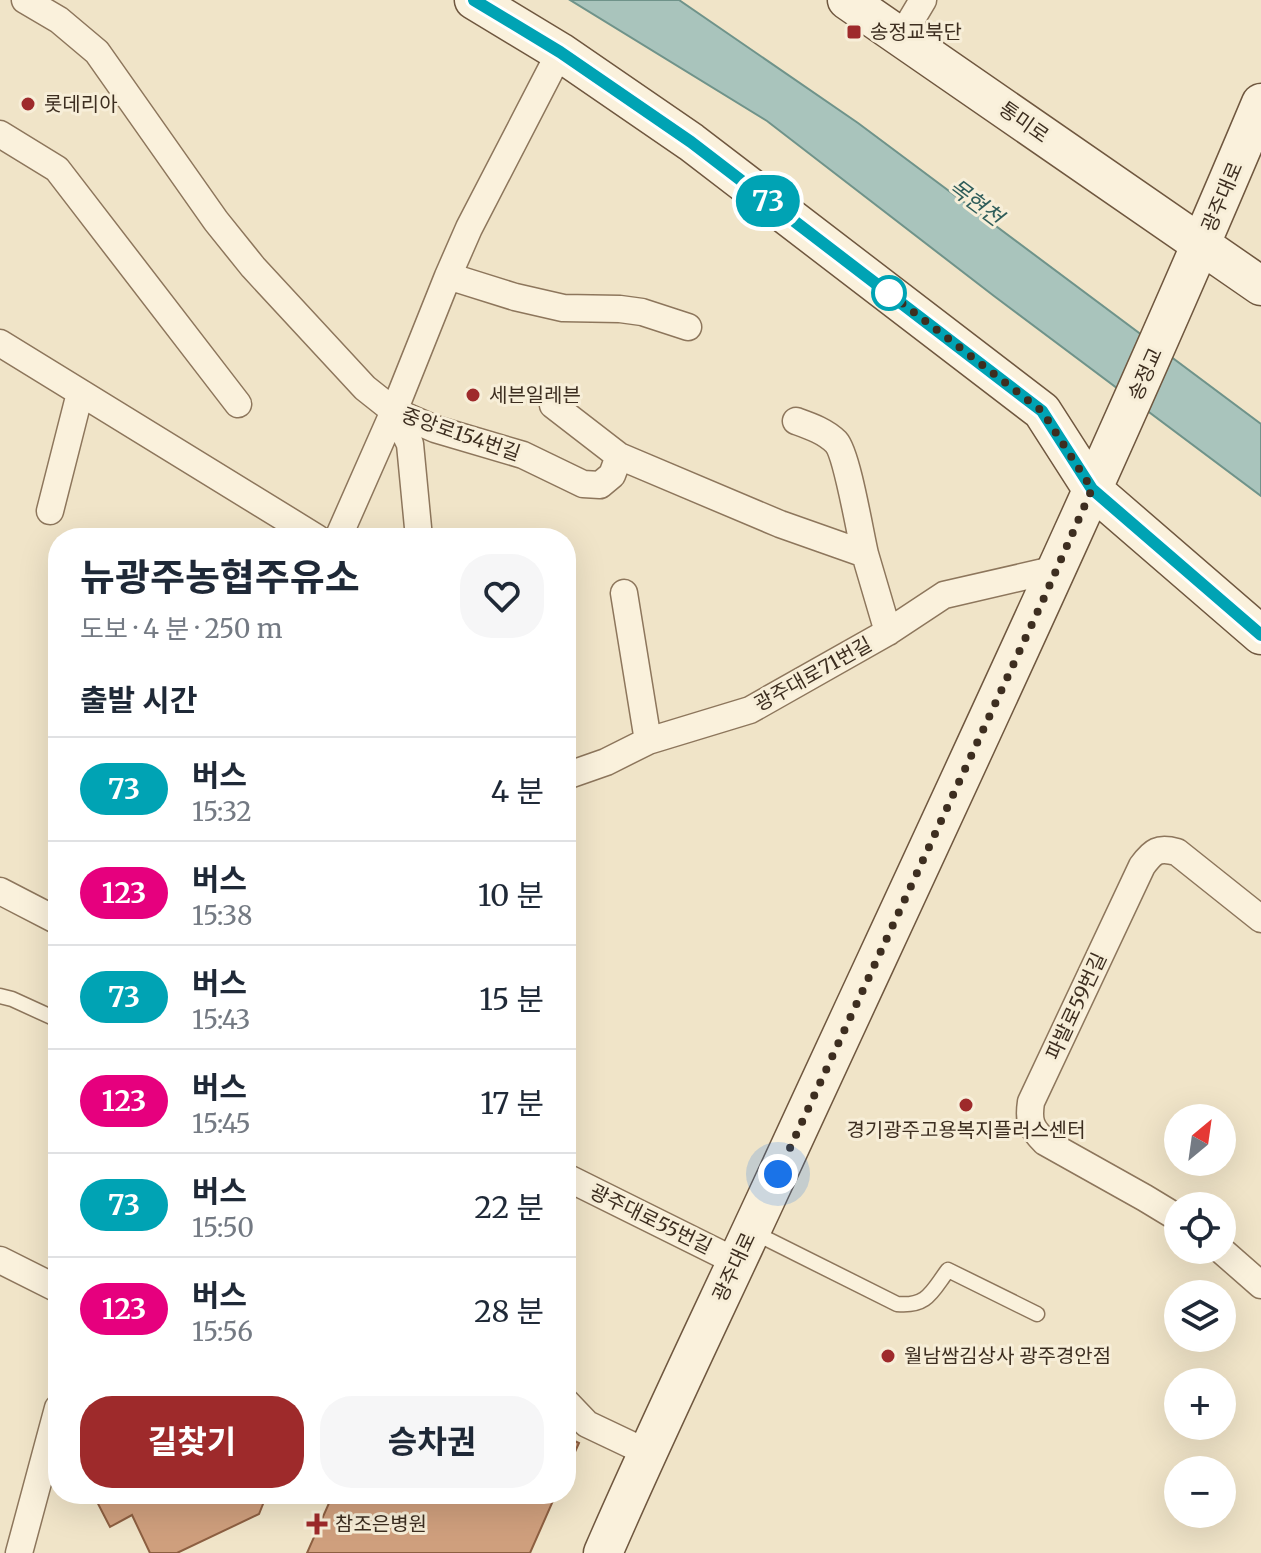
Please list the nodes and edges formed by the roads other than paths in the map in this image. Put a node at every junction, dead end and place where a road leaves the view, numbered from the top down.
1 (25, 0) edge
2 (474, 0) edge
3 (847, 0) edge
4 (923, 0) edge
5 (901, 37) junction
6 (560, 52) junction
7 (1261, 103) edge
8 (0, 134) edge
9 (1201, 245) junction
10 (448, 276) junction
11 (1261, 286) edge
12 (1182, 291) joint
13 (688, 327) dead end
14 (0, 343) edge
15 (80, 393) junction
16 (238, 404) dead end
17 (553, 405) dead end
18 (394, 411) junction
19 (796, 421) dead end
20 (619, 456) junction
21 (1100, 473) junction
22 (50, 511) dead end
23 (301, 528) edge
24 (342, 528) edge
25 (418, 528) edge
26 (865, 554) junction
27 (1057, 569) junction
28 (624, 593) dead end
29 (888, 632) junction
30 (1261, 635) edge
31 (648, 741) junction
32 (576, 772) edge
33 (0, 891) edge
34 (48, 916) edge
35 (1261, 919) edge
36 (0, 996) edge
37 (48, 1015) edge
38 (576, 1181) edge
39 (1164, 1210) edge
40 (744, 1246) junction
41 (0, 1260) edge
42 (1236, 1263) edge
43 (48, 1284) edge
44 (1261, 1285) edge
45 (1037, 1314) dead end
46 (576, 1412) edge
47 (48, 1445) edge
48 (646, 1452) junction
49 (19, 1553) edge
50 (603, 1553) edge

1 - 18 street, 중앙로154번길
2 - 6 street
3 - 5 street, 통미로
4 - 5 street
5 - 9 street, 통미로
6 - 10 street
6 - 21 street
7 - 9 street, 광주대로
8 - 16 street
9 - 11 street, 통미로
9 - 12 street, 광주대로
10 - 13 street
10 - 18 street
12 - 21 street, 송정교
14 - 15 street
15 - 22 street
15 - 23 street
17 - 20 street
18 - 20 street, 중앙로154번길
18 - 24 street
18 - 25 street
19 - 26 street
20 - 26 street
21 - 27 street, 광주대로
21 - 30 street
26 - 29 street
27 - 29 street, 광주대로71번길
27 - 40 street, 광주대로
28 - 31 street
29 - 31 street, 광주대로71번길
31 - 32 street, 광주대로71번길
33 - 34 street
35 - 39 street, 파발로59번길
36 - 37 lane
38 - 40 street, 광주대로55번길
40 - 45 lane
40 - 48 street, 광주대로
41 - 43 street
42 - 44 street
46 - 48 street
47 - 49 street
48 - 50 street, 광주대로

